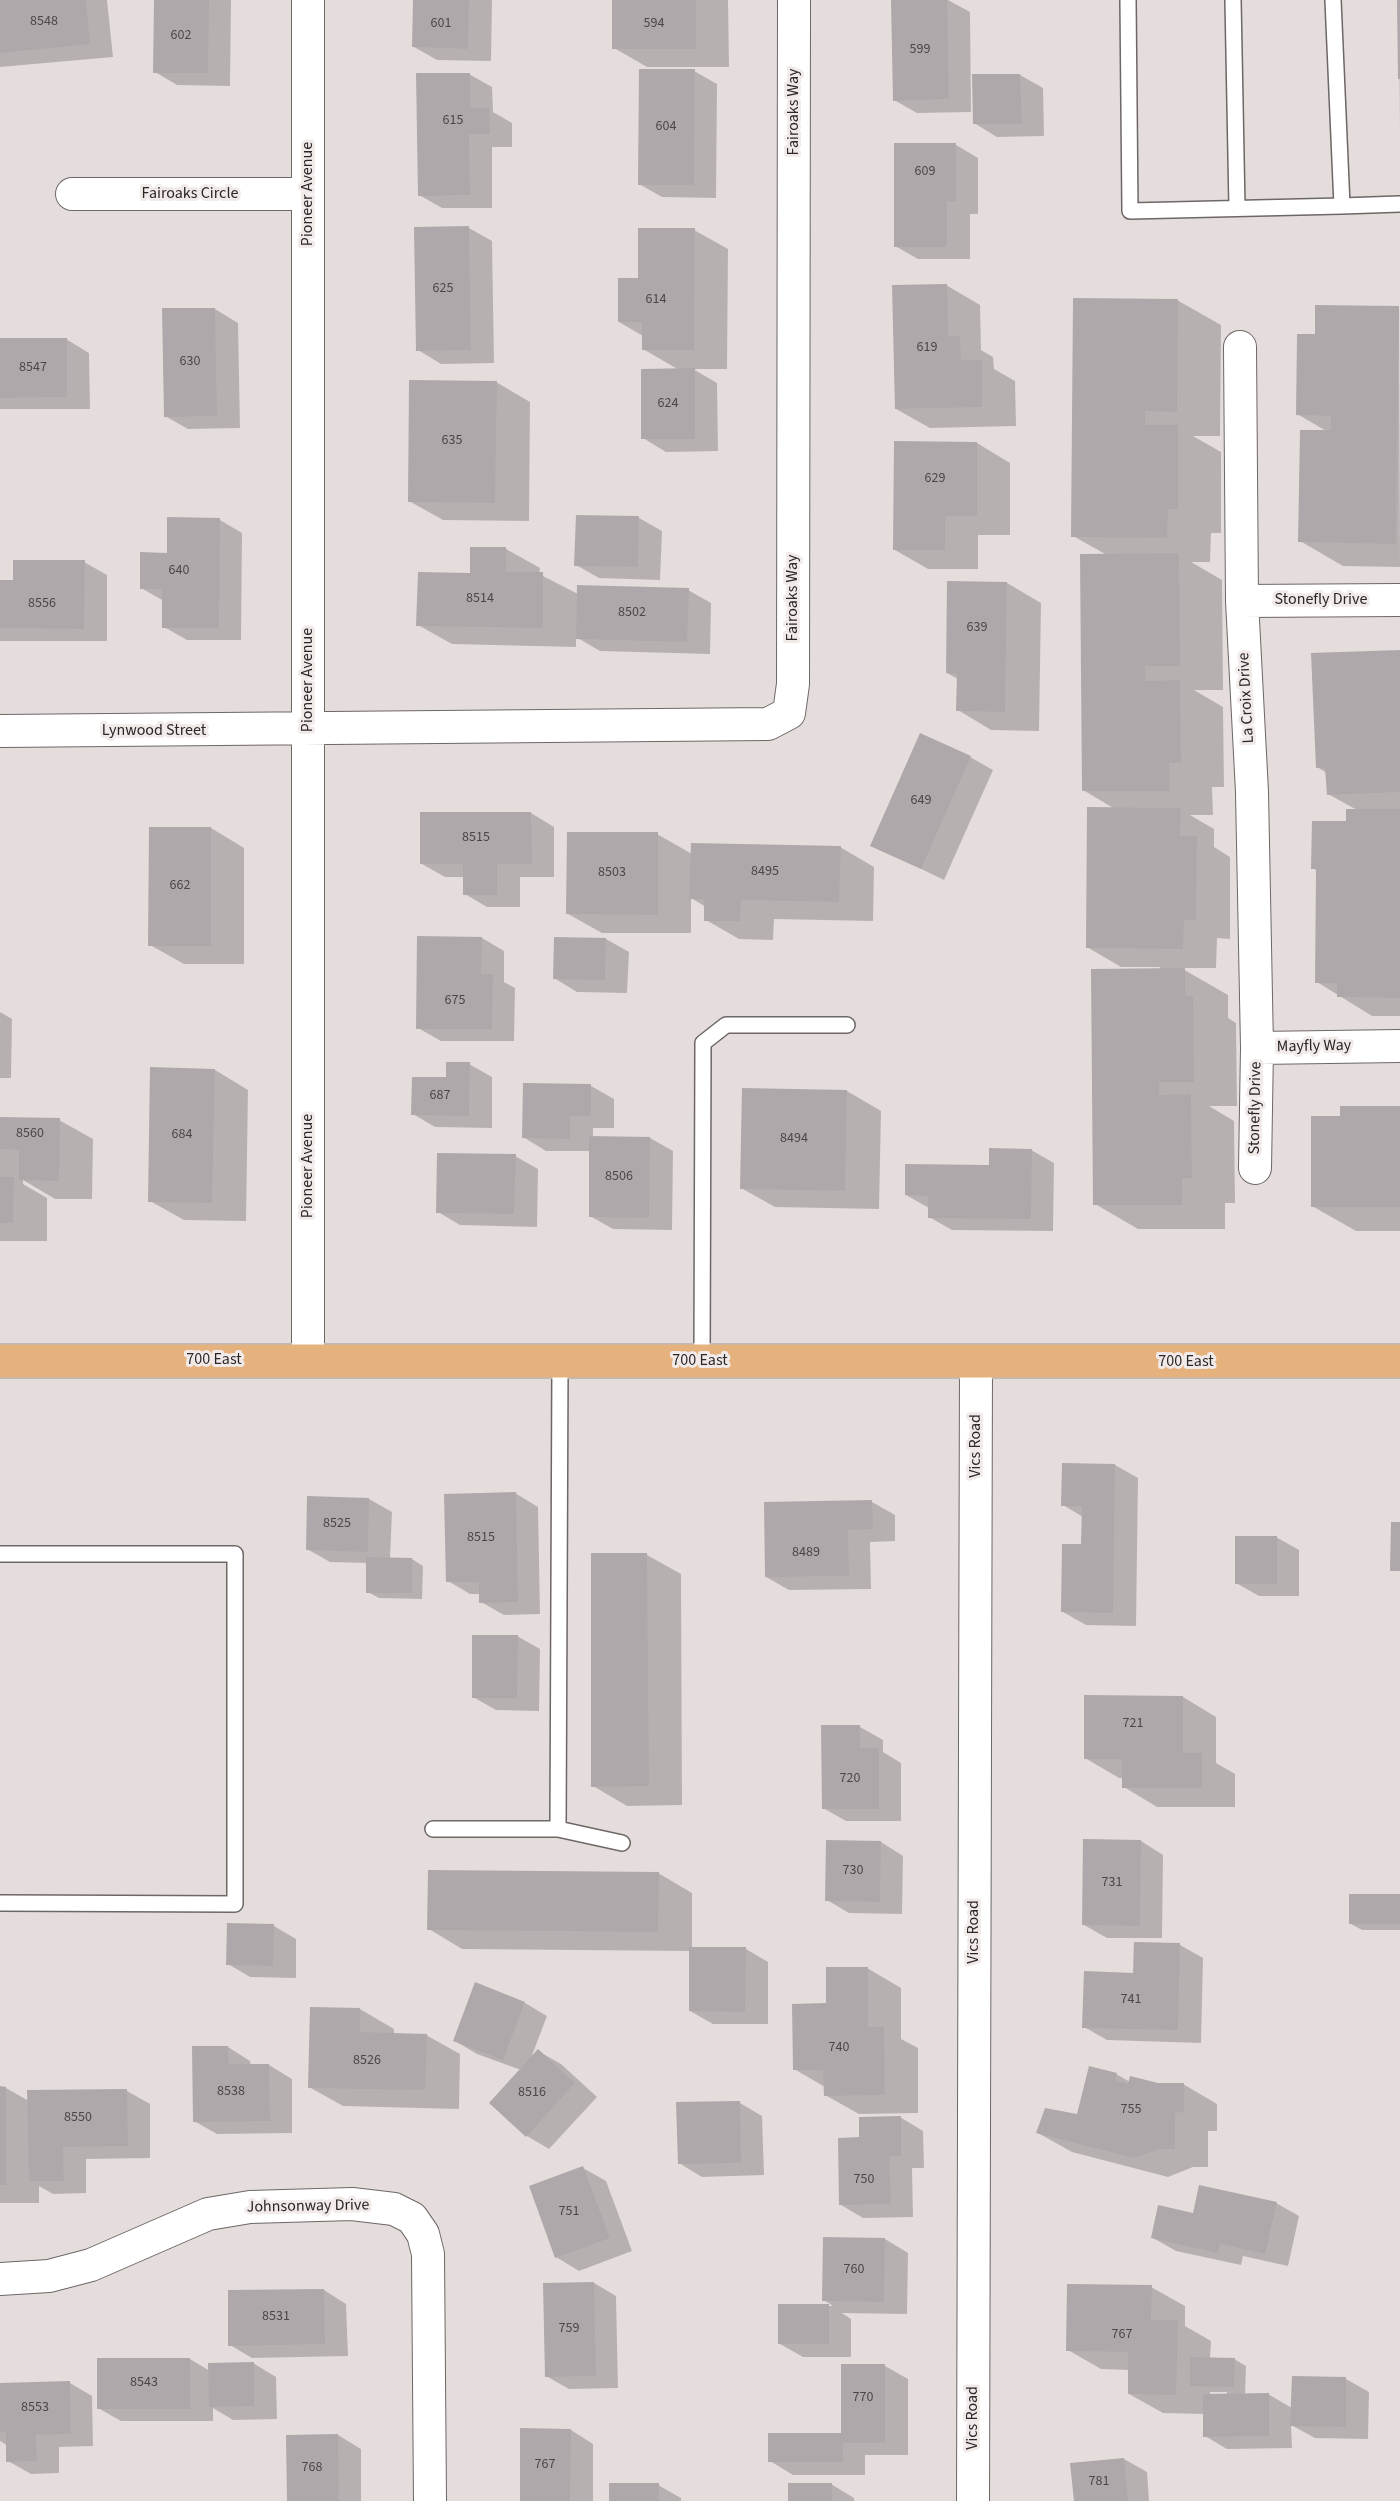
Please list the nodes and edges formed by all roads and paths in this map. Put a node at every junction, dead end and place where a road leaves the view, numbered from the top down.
1 (308, 0) edge
2 (794, 0) edge
3 (1128, 0) edge
4 (1233, 0) edge
5 (1333, 0) edge
6 (72, 194) dead end
7 (308, 194) junction
8 (1400, 204) edge
9 (1342, 206) junction
10 (1237, 208) junction
11 (1240, 347) dead end
12 (1400, 600) edge
13 (1242, 601) junction
14 (308, 729) junction
15 (0, 731) edge
16 (847, 1024) dead end
17 (1386, 1046) edge
18 (1257, 1048) junction
19 (1255, 1168) dead end
20 (308, 1360) junction
21 (0, 1361) edge
22 (702, 1361) junction
23 (1400, 1361) edge
24 (560, 1362) junction
25 (976, 1362) junction
26 (0, 1554) edge
27 (433, 1829) dead end
28 (558, 1829) junction
29 (622, 1843) dead end
30 (0, 1903) edge
31 (0, 2278) edge
32 (430, 2501) edge
33 (973, 2501) edge

1 - 7 street, Pioneer Avenue
2 - 14 street, Fairoaks Way
3 - 10 lane
4 - 10 lane
5 - 9 lane
6 - 7 street, Fairoaks Circle
7 - 14 street, Pioneer Avenue
8 - 9 lane
9 - 10 lane
11 - 13 street, La Croix Drive
12 - 13 street, Stonefly Drive
13 - 18 street, La Croix Drive
14 - 15 street, Lynwood Street
14 - 20 street, Pioneer Avenue
16 - 22 lane
17 - 18 street, Mayfly Way
18 - 19 street, Stonefly Drive
20 - 21 main road, 700 East
20 - 24 main road, 700 East
22 - 24 main road, 700 East
22 - 25 main road, 700 East
23 - 25 main road, 700 East
24 - 28 lane
25 - 33 street, Vics Road
26 - 30 lane
27 - 28 lane
28 - 29 lane
31 - 32 street, Johnsonway Drive

